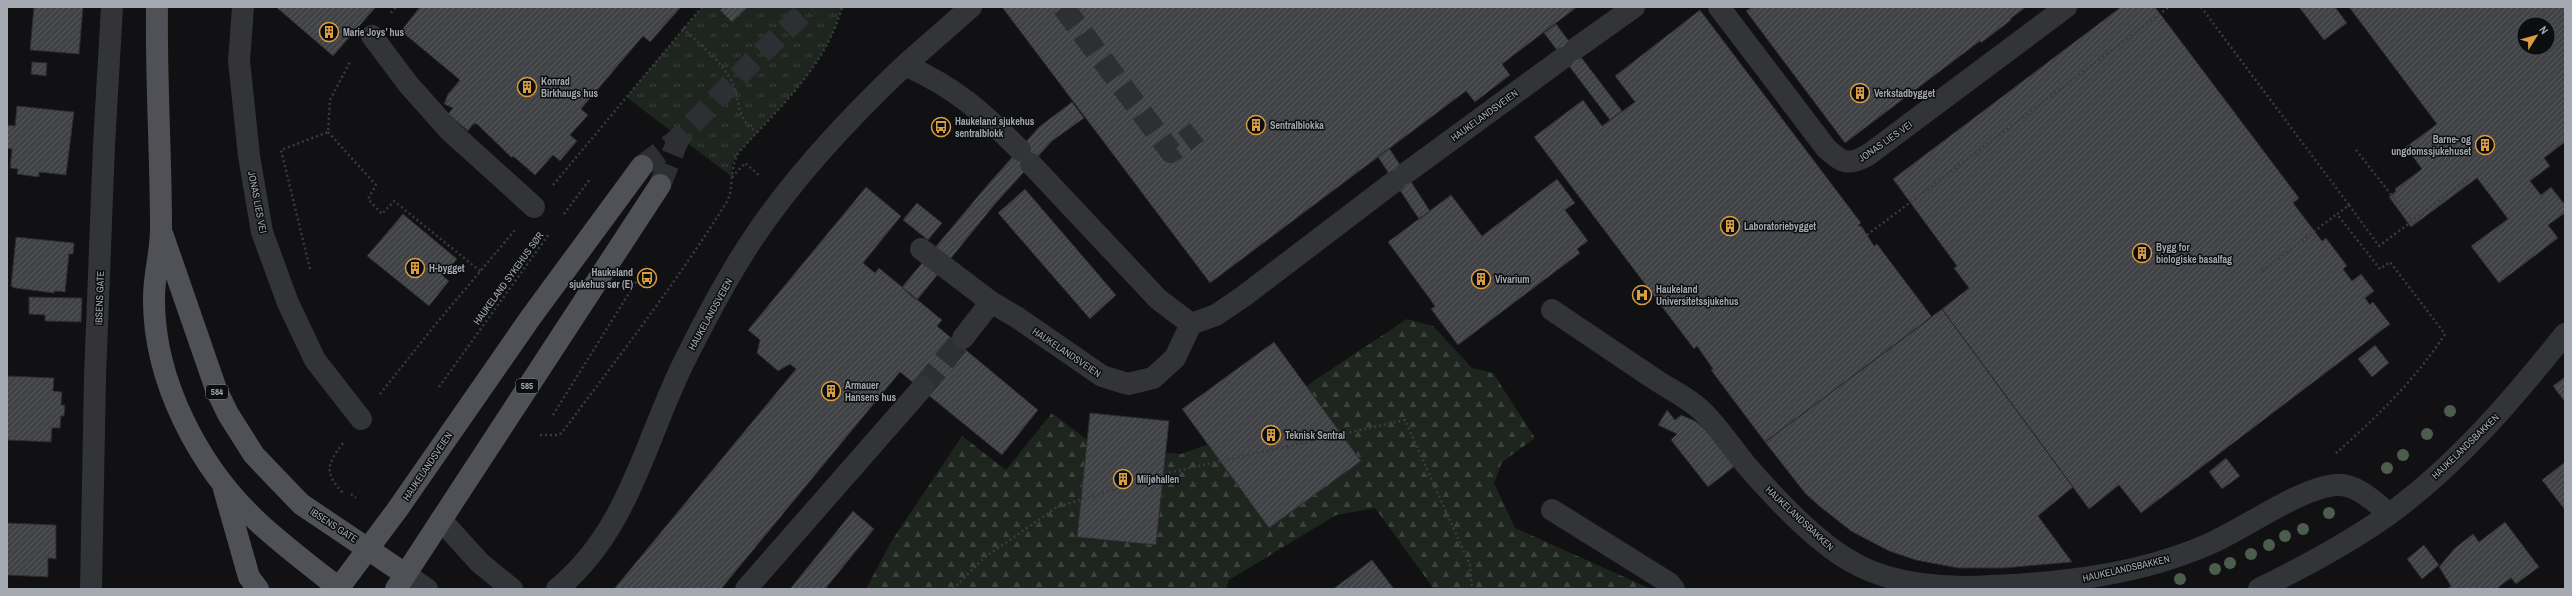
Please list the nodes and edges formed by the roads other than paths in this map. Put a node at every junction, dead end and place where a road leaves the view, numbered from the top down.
1 (112, 7) edge
2 (157, 7) edge
3 (243, 7) edge
4 (972, 7) edge
5 (1634, 7) edge
6 (1719, 7) edge
7 (2066, 7) edge
8 (372, 36) road end
9 (905, 65) junction
10 (642, 166) tunnel mouth
11 (660, 185) tunnel mouth
12 (534, 207) dead end
13 (161, 231) junction
14 (921, 249) dead end
15 (991, 302) junction
16 (1552, 310) dead end
17 (1191, 324) junction
18 (2565, 334) edge
19 (963, 338) tunnel mouth
20 (923, 387) tunnel mouth
21 (361, 419) dead end
22 (221, 480) junction
23 (1552, 510) dead end
24 (2389, 514) junction
25 (441, 520) junction
26 (369, 548) junction
27 (400, 582) edge
28 (91, 589) edge
29 (258, 589) edge
30 (339, 589) edge
31 (427, 589) edge
32 (512, 589) edge
33 (557, 589) edge
34 (746, 589) edge
35 (1674, 589) edge
36 (2259, 589) edge

1 - 28 street, IBSENS GATE
2 - 13 main road, IBSENS GATE / 584
3 - 21 street, JONAS LIES VEI
4 - 9 street, HAUKELANDSVEIEN
5 - 17 street, HAUKELANDSVEIEN
6 - 7 street, JONAS LIES VEI
8 - 12 street
9 - 17 street
9 - 33 street, HAUKELANDSVEIEN
10 - 26 main road, HAUKELANDSVEIEN
11 - 25 main road, 585
13 - 22 main road, IBSENS GATE / 584
13 - 26 main road, IBSENS GATE / 584
14 - 15 street, HAUKELANDSVEIEN
15 - 17 street, HAUKELANDSVEIEN
15 - 19 street
16 - 24 street, HAUKELANDSBAKKEN
18 - 24 street, HAUKELANDSBAKKEN
20 - 34 street
22 - 29 main road, 584
22 - 30 main road, IBSENS GATE / 584
23 - 35 street
24 - 36 street, HAUKELANDSBAKKEN
25 - 27 main road, 585
25 - 32 street
26 - 27 main road, IBSENS GATE / 584
26 - 30 main road, HAUKELANDSVEIEN
27 - 31 street

